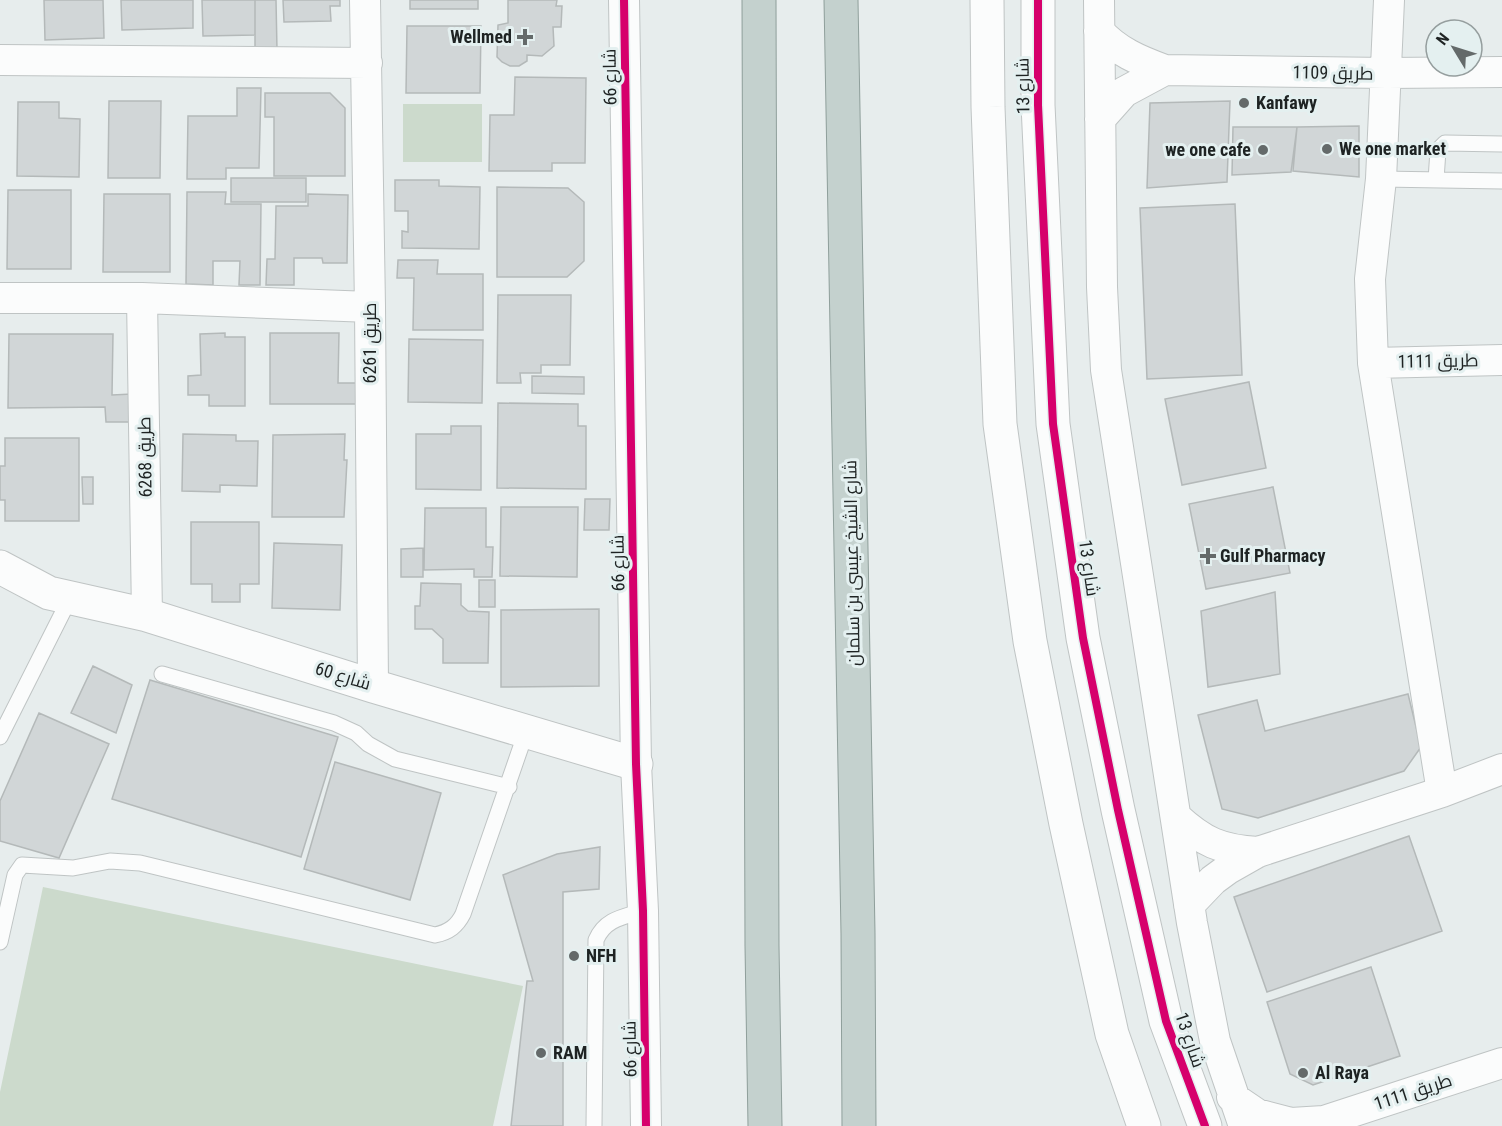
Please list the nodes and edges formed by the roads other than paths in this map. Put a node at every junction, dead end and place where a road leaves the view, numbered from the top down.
1 (365, 0) edge
2 (624, 0) edge
3 (759, 0) edge
4 (841, 0) edge
5 (987, 0) edge
6 (1038, 0) edge
7 (1099, 0) edge
8 (1389, 0) edge
9 (1099, 31) junction
10 (0, 60) edge
11 (367, 63) junction
12 (1165, 70) junction
13 (1502, 72) edge
14 (1387, 74) junction
15 (1100, 119) junction
16 (1502, 144) edge
17 (1381, 179) junction
18 (1436, 180) junction
19 (1502, 181) edge
20 (0, 298) edge
21 (142, 298) junction
22 (370, 307) junction
23 (1502, 360) edge
24 (1373, 363) junction
25 (0, 567) edge
26 (0, 587) edge
27 (60, 595) junction
28 (147, 615) junction
29 (162, 674) dead end
30 (373, 686) junction
31 (526, 732) junction
32 (0, 737) edge
33 (636, 764) junction
34 (1502, 769) edge
35 (509, 787) junction
36 (1442, 792) junction
37 (1176, 817) junction
38 (1258, 852) junction
39 (1189, 905) junction
40 (643, 911) junction
41 (3, 914) edge
42 (0, 942) edge
43 (1502, 1062) edge
44 (1232, 1096) junction
45 (1321, 1124) edge
46 (594, 1126) edge
47 (646, 1126) edge
48 (765, 1126) edge
49 (858, 1126) edge
50 (1144, 1126) edge
51 (1205, 1126) edge
52 (1244, 1126) edge

1 - 11 street, طريق 6261
2 - 33 street, شارع 66
3 - 48 highway
4 - 49 highway, شارع الشيخ عيسى بن سلمان
5 - 50 street, شارع 13
6 - 51 street, شارع 13
7 - 9 street
8 - 14 street
9 - 12 street, طريق 1109
9 - 15 street
10 - 11 street
11 - 22 street, طريق 6261
12 - 14 street, طريق 1109
12 - 15 street, طريق 1109
13 - 14 street, طريق 1109
14 - 17 street
15 - 37 street
16 - 18 lane
17 - 18 lane
17 - 24 street
18 - 19 lane
20 - 21 street
21 - 22 street
21 - 28 street, طريق 6268
22 - 30 street, طريق 6261
23 - 24 street, طريق 1111
24 - 36 street
25 - 27 street, شارع 60
26 - 27 street, شارع 60
27 - 28 street, شارع 60
27 - 32 lane
28 - 30 street, شارع 60
29 - 35 lane
30 - 31 street, شارع 60
31 - 33 street, شارع 60
31 - 35 lane
33 - 40 street, شارع 66
34 - 36 street
35 - 41 lane
36 - 38 street
37 - 38 street
37 - 39 street
38 - 39 street
39 - 44 street
40 - 46 lane
40 - 47 street, شارع 66
41 - 42 lane
43 - 45 street, طريق 1111
44 - 45 street, طريق 1111
44 - 52 street

